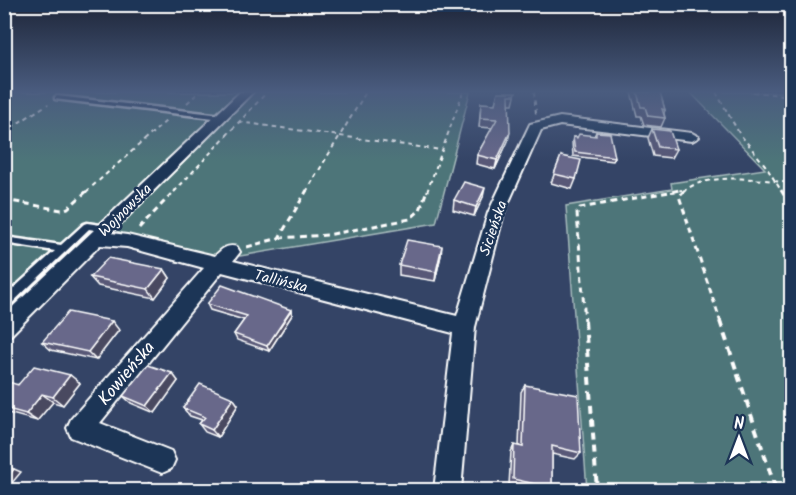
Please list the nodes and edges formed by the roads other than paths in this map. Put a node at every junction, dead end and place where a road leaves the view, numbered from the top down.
1 (200, 115) edge
2 (222, 117) joint
3 (692, 137) dead end
4 (97, 231) junction
5 (4, 240) edge
6 (64, 249) junction
7 (224, 258) junction
8 (4, 304) edge
9 (464, 327) junction
10 (4, 329) edge
11 (162, 460) dead end
12 (448, 490) edge

1 - 2 lane
2 - 4 street, Wojnowska
3 - 9 street, Sicieńska
4 - 6 lane
4 - 7 street, Tallińska
4 - 10 street, Wojnowska
5 - 6 lane
6 - 8 lane
7 - 9 street, Tallińska
7 - 11 street, Kowieńska
9 - 12 street, Sicieńska

